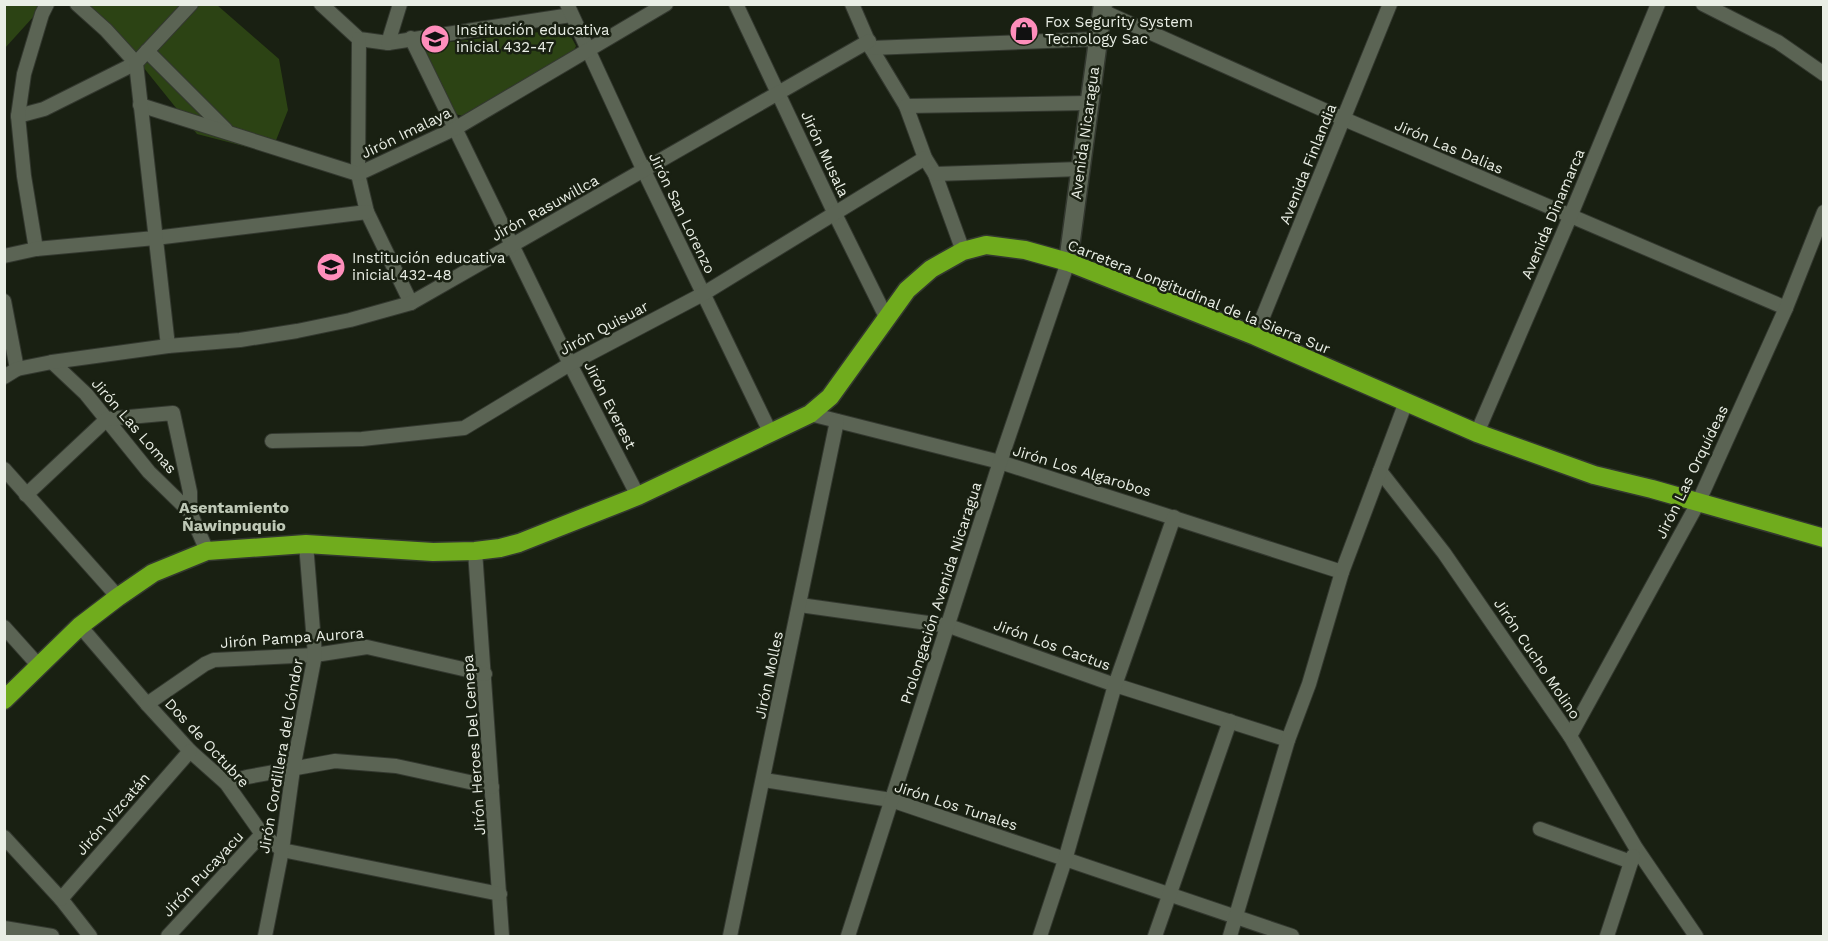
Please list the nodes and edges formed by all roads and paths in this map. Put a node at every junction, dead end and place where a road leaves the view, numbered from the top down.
1 (47, 4) edge
2 (77, 4) edge
3 (191, 4) edge
4 (321, 4) edge
5 (400, 4) edge
6 (666, 4) edge
7 (736, 4) edge
8 (852, 4) edge
9 (1390, 4) edge
10 (1703, 4) edge
11 (1659, 5) edge
12 (1102, 8) edge
13 (569, 10) edge
14 (411, 38) junction
15 (359, 39) junction
16 (1098, 39) junction
17 (388, 43) junction
18 (870, 44) junction
19 (587, 50) junction
20 (147, 51) junction
21 (136, 63) junction
22 (1824, 74) edge
23 (778, 93) junction
24 (1089, 103) junction
25 (141, 105) junction
26 (906, 106) junction
27 (18, 116) junction
28 (1344, 119) junction
29 (456, 128) junction
30 (229, 133) junction
31 (925, 158) junction
32 (1080, 170) junction
33 (644, 171) junction
34 (358, 174) junction
35 (935, 174) junction
36 (367, 212) junction
37 (1824, 212) edge
38 (835, 214) junction
39 (1570, 217) junction
40 (155, 238) junction
41 (513, 244) junction
42 (36, 249) junction
43 (963, 251) junction
44 (4, 256) edge
45 (1068, 261) junction
46 (703, 294) junction
47 (4, 301) edge
48 (411, 303) junction
49 (1786, 308) junction
50 (886, 317) junction
51 (6, 321) edge
52 (1255, 336) junction
53 (168, 346) junction
54 (52, 362) junction
55 (570, 364) junction
56 (17, 369) junction
57 (4, 377) edge
58 (1406, 402) junction
59 (810, 414) junction
60 (107, 419) junction
61 (837, 421) junction
62 (771, 434) junction
63 (1477, 434) junction
64 (272, 441) dead end
65 (1000, 462) junction
66 (1380, 471) junction
67 (7, 478) edge
68 (26, 495) junction
69 (638, 496) junction
70 (1698, 503) junction
71 (190, 512) junction
72 (1174, 517) junction
73 (1824, 538) edge
74 (306, 544) junction
75 (475, 551) junction
76 (207, 552) junction
77 (1342, 572) junction
78 (118, 597) junction
79 (800, 605) junction
80 (80, 626) junction
81 (948, 626) junction
82 (4, 627) edge
83 (315, 655) junction
84 (39, 666) junction
85 (485, 674) junction
86 (1115, 685) junction
87 (4, 700) edge
88 (147, 704) junction
89 (1230, 721) junction
90 (1570, 736) junction
91 (1288, 740) junction
92 (190, 751) junction
93 (292, 769) junction
94 (764, 780) junction
95 (226, 783) junction
96 (492, 787) junction
97 (891, 800) junction
98 (1540, 829) dead end
99 (262, 834) junction
100 (4, 837) edge
101 (1636, 848) junction
102 (282, 850) junction
103 (1065, 860) junction
104 (1631, 862) junction
105 (500, 894) junction
106 (1170, 895) junction
107 (61, 899) junction
108 (1236, 917) junction
109 (4, 928) edge
110 (52, 936) edge
111 (90, 936) edge
112 (168, 936) edge
113 (265, 936) edge
114 (502, 936) edge
115 (730, 936) edge
116 (848, 936) edge
117 (1040, 936) edge
118 (1155, 936) edge
119 (1230, 936) edge
120 (1292, 936) edge
121 (1607, 936) edge
122 (1696, 936) edge

1 - 27 street
2 - 21 street
3 - 20 street
4 - 15 street
5 - 17 street
6 - 19 street, Jirón Imalaya
7 - 23 street, Jirón Musala
8 - 18 street
9 - 28 street, Avenida Finlandia
10 - 22 street
11 - 39 street, Avenida Dinamarca
12 - 16 street, Avenida Nicaragua
12 - 28 street, Jirón Las Dalias
13 - 14 street
13 - 19 street, Jirón San Lorenzo
14 - 17 street
14 - 29 street, Jirón Everest
15 - 17 street
15 - 34 street
16 - 18 street
16 - 24 street, Avenida Nicaragua
18 - 23 street, Jirón Rasuwillca
18 - 26 street
19 - 29 street, Jirón Imalaya
19 - 33 street, Jirón San Lorenzo
20 - 21 street
20 - 30 street
21 - 25 street
21 - 27 street
23 - 33 street, Jirón Rasuwillca
23 - 38 street, Jirón Musala
24 - 26 street
24 - 32 street, Avenida Nicaragua
25 - 30 street, Jirón Imalaya
25 - 40 street
26 - 31 street
27 - 42 street
28 - 39 street, Jirón Las Dalias
28 - 52 street, Avenida Finlandia
29 - 34 street, Jirón Imalaya
29 - 41 street, Jirón Everest
30 - 34 street, Jirón Imalaya
31 - 35 street
31 - 38 street, Jirón Quisuar
32 - 35 street
32 - 45 street, Avenida Nicaragua
33 - 41 street, Jirón Rasuwillca
33 - 46 street, Jirón San Lorenzo
34 - 36 street
35 - 43 street
36 - 40 street
36 - 48 street
37 - 49 street, Jirón Las Orquídeas
38 - 46 street, Jirón Quisuar
38 - 50 street, Jirón Musala
39 - 49 street, Jirón Las Dalias
39 - 63 street, Avenida Dinamarca
40 - 42 street
40 - 53 street
41 - 48 street, Jirón Rasuwillca
41 - 55 street, Jirón Everest
42 - 44 street
43 - 45 highway, Carretera Longitudinal de la Sierra Sur
43 - 50 highway, Carretera Longitudinal de la Sierra Sur
45 - 52 highway, Carretera Longitudinal de la Sierra Sur
45 - 65 street, Prolongación Avenida Nicaragua
46 - 55 street, Jirón Quisuar
46 - 62 street, Jirón San Lorenzo
47 - 51 street
48 - 53 street, Jirón Rasuwillca
49 - 70 street, Jirón Las Orquídeas
50 - 59 highway, Carretera Longitudinal de la Sierra Sur
51 - 56 street
52 - 58 highway, Carretera Longitudinal de la Sierra Sur
53 - 54 street, Jirón Rasuwillca
54 - 56 street, Jirón Rasuwillca
54 - 60 street, Jirón Las Lomas
55 - 64 street, Jirón Quisuar
55 - 69 street, Jirón Everest
56 - 57 street, Jirón Rasuwillca
58 - 63 highway, Carretera Longitudinal de la Sierra Sur
58 - 66 street
59 - 61 street, Jirón Los Algarobos
59 - 62 highway, Carretera Longitudinal de la Sierra Sur
60 - 68 street
60 - 71 street, Jirón Las Lomas
60 - 71 street
61 - 65 street, Jirón Los Algarobos
61 - 79 street, Jirón Molles
62 - 69 highway, Carretera Longitudinal de la Sierra Sur
63 - 70 highway, Carretera Longitudinal de la Sierra Sur
65 - 72 street, Jirón Los Algarobos
65 - 81 street, Prolongación Avenida Nicaragua
66 - 77 street
66 - 90 street, Jirón Cucho Molino
67 - 68 street
68 - 78 street
69 - 75 highway, Carretera Longitudinal de la Sierra Sur
70 - 73 highway, Carretera Longitudinal de la Sierra Sur
70 - 90 street, Jirón Las Orquídeas
71 - 76 street
72 - 77 street, Jirón Los Algarobos
72 - 86 street
74 - 75 highway, Carretera Longitudinal de la Sierra Sur
74 - 76 highway, Carretera Longitudinal de la Sierra Sur
74 - 83 street, Jirón Cordillera del Cóndor
75 - 85 street, Jirón Heroes Del Cenepa
76 - 78 highway, Carretera Longitudinal de la Sierra Sur
77 - 91 street
78 - 80 highway, Carretera Longitudinal de la Sierra Sur
79 - 81 street, Jirón Los Cactus
79 - 94 street, Jirón Molles
80 - 84 highway, Carretera Longitudinal de la Sierra Sur
80 - 88 street, Dos de Octubre
81 - 86 street, Jirón Los Cactus
81 - 97 street, Prolongación Avenida Nicaragua
82 - 84 street
83 - 85 street, Jirón Pampa Aurora
83 - 88 street, Jirón Pampa Aurora
83 - 93 street, Jirón Cordillera del Cóndor
84 - 87 highway, Carretera Longitudinal de la Sierra Sur
85 - 96 street, Jirón Heroes Del Cenepa
86 - 89 street, Jirón Los Cactus
86 - 103 street
88 - 92 street, Dos de Octubre
89 - 91 street, Jirón Los Cactus
89 - 106 street
90 - 101 street, Jirón Cucho Molino
91 - 108 street
92 - 95 street, Dos de Octubre
92 - 107 street, Jirón Vizcatán
93 - 95 street
93 - 96 street
93 - 102 street, Jirón Cordillera del Cóndor
94 - 97 street, Jirón Los Tunales
94 - 115 street, Jirón Molles
95 - 99 street, Dos de Octubre
96 - 105 street, Jirón Heroes Del Cenepa
97 - 103 street, Jirón Los Tunales
97 - 116 street, Prolongación Avenida Nicaragua
98 - 104 street
99 - 102 street, Dos de Octubre
99 - 112 street, Jirón Pucayacu
100 - 107 street
101 - 104 street
101 - 122 street, Jirón Cucho Molino
102 - 105 street, Dos de Octubre
102 - 113 street, Jirón Cordillera del Cóndor
103 - 106 street, Jirón Los Tunales
103 - 117 street
104 - 121 street
105 - 114 street, Jirón Heroes Del Cenepa
106 - 108 street, Jirón Los Tunales
106 - 118 street
107 - 111 street
108 - 119 street
108 - 120 street, Jirón Los Tunales
109 - 110 street

